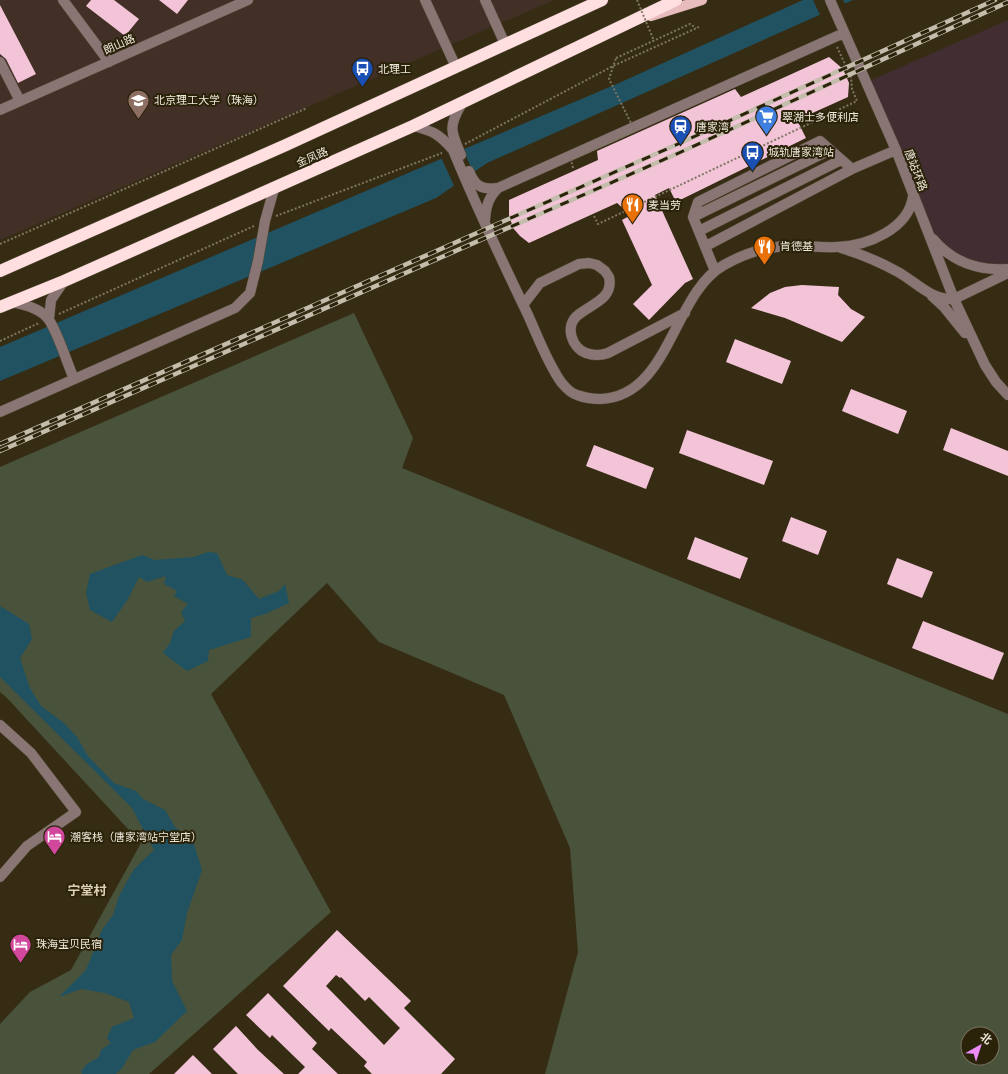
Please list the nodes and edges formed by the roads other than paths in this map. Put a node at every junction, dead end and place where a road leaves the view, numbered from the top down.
1 (63, 0) edge
2 (248, 0) edge
3 (425, 0) edge
4 (485, 0) edge
5 (602, 0) edge
6 (676, 0) edge
7 (702, 0) edge
8 (830, 0) edge
9 (630, 23) junction
10 (844, 33) junction
11 (505, 44) junction
12 (0, 62) edge
13 (109, 62) junction
14 (456, 67) junction
15 (20, 101) junction
16 (461, 105) junction
17 (0, 110) edge
18 (413, 126) junction
19 (455, 149) junction
20 (896, 150) junction
21 (841, 160) junction
22 (852, 169) junction
23 (471, 184) junction
24 (498, 188) junction
25 (274, 189) junction
26 (913, 196) junction
27 (485, 220) junction
28 (699, 231) junction
29 (928, 232) junction
30 (706, 246) junction
31 (839, 247) junction
32 (1008, 269) edge
33 (0, 271) edge
34 (715, 271) junction
35 (1008, 273) edge
36 (64, 281) junction
37 (924, 289) junction
38 (954, 298) junction
39 (5, 305) edge
40 (523, 305) junction
41 (685, 313) junction
42 (50, 322) junction
43 (977, 350) junction
44 (74, 379) junction
45 (1008, 395) edge
46 (0, 412) edge
47 (0, 725) edge
48 (0, 877) edge

1 - 13 street
2 - 13 street, 朗山路
3 - 14 street
4 - 11 street
5 - 11 highway, 金凤路
6 - 9 highway, 金凤路
7 - 9 main road
8 - 10 street, 唐站环路
9 - 16 highway, 金凤路
10 - 20 street, 唐站环路
10 - 24 street
11 - 14 highway, 金凤路
12 - 15 street
13 - 15 street, 朗山路
14 - 33 highway, 金凤路
15 - 17 street, 朗山路
16 - 18 highway, 金凤路
16 - 19 street
18 - 19 street
18 - 25 highway, 金凤路
19 - 23 street
20 - 22 street
20 - 26 street, 唐站环路
21 - 22 street
21 - 28 street
21 - 28 street
22 - 30 street
23 - 24 street
23 - 27 street
24 - 27 street
25 - 36 highway, 金凤路
25 - 44 street
26 - 29 street, 唐站环路
26 - 31 street
27 - 40 street
28 - 30 street
29 - 32 street
29 - 38 street, 唐站环路
30 - 34 street
31 - 34 street
31 - 37 street
34 - 41 street
35 - 38 street
36 - 39 highway, 金凤路
36 - 42 street
37 - 38 street
37 - 43 street
38 - 43 street, 唐站环路
39 - 42 street
40 - 41 street
40 - 41 street
42 - 44 street
43 - 45 street
44 - 46 street
47 - 48 street

